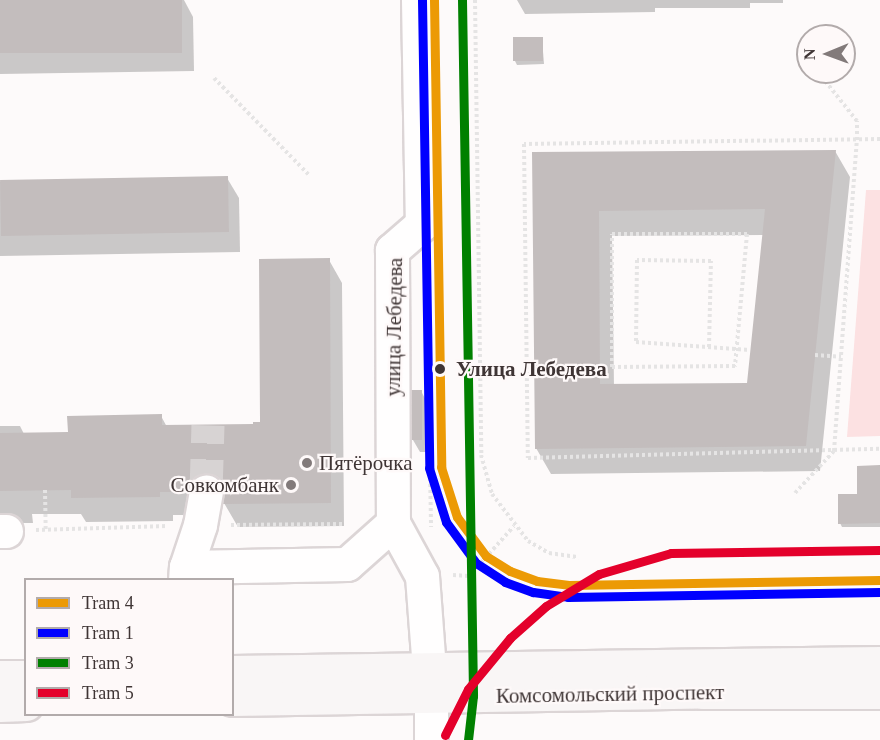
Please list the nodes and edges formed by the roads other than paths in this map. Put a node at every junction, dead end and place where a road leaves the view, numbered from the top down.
1 (418, 0) edge
2 (206, 492) tunnel mouth
3 (393, 523) junction
4 (185, 573) edge
5 (880, 663) edge
6 (234, 672) edge
7 (0, 677) edge
8 (24, 677) edge
9 (430, 682) junction
10 (880, 692) edge
11 (234, 699) edge
12 (24, 704) edge
13 (0, 705) edge
14 (431, 740) edge

1 - 3 street, улица Лебедева
2 - 4 street
3 - 4 street
3 - 9 street
5 - 9 main road, Комсомольский проспект
6 - 9 main road, Комсомольский проспект
7 - 8 main road
9 - 10 main road, Комсомольский проспект
9 - 11 main road, Комсомольский проспект
9 - 14 street
12 - 13 main road

